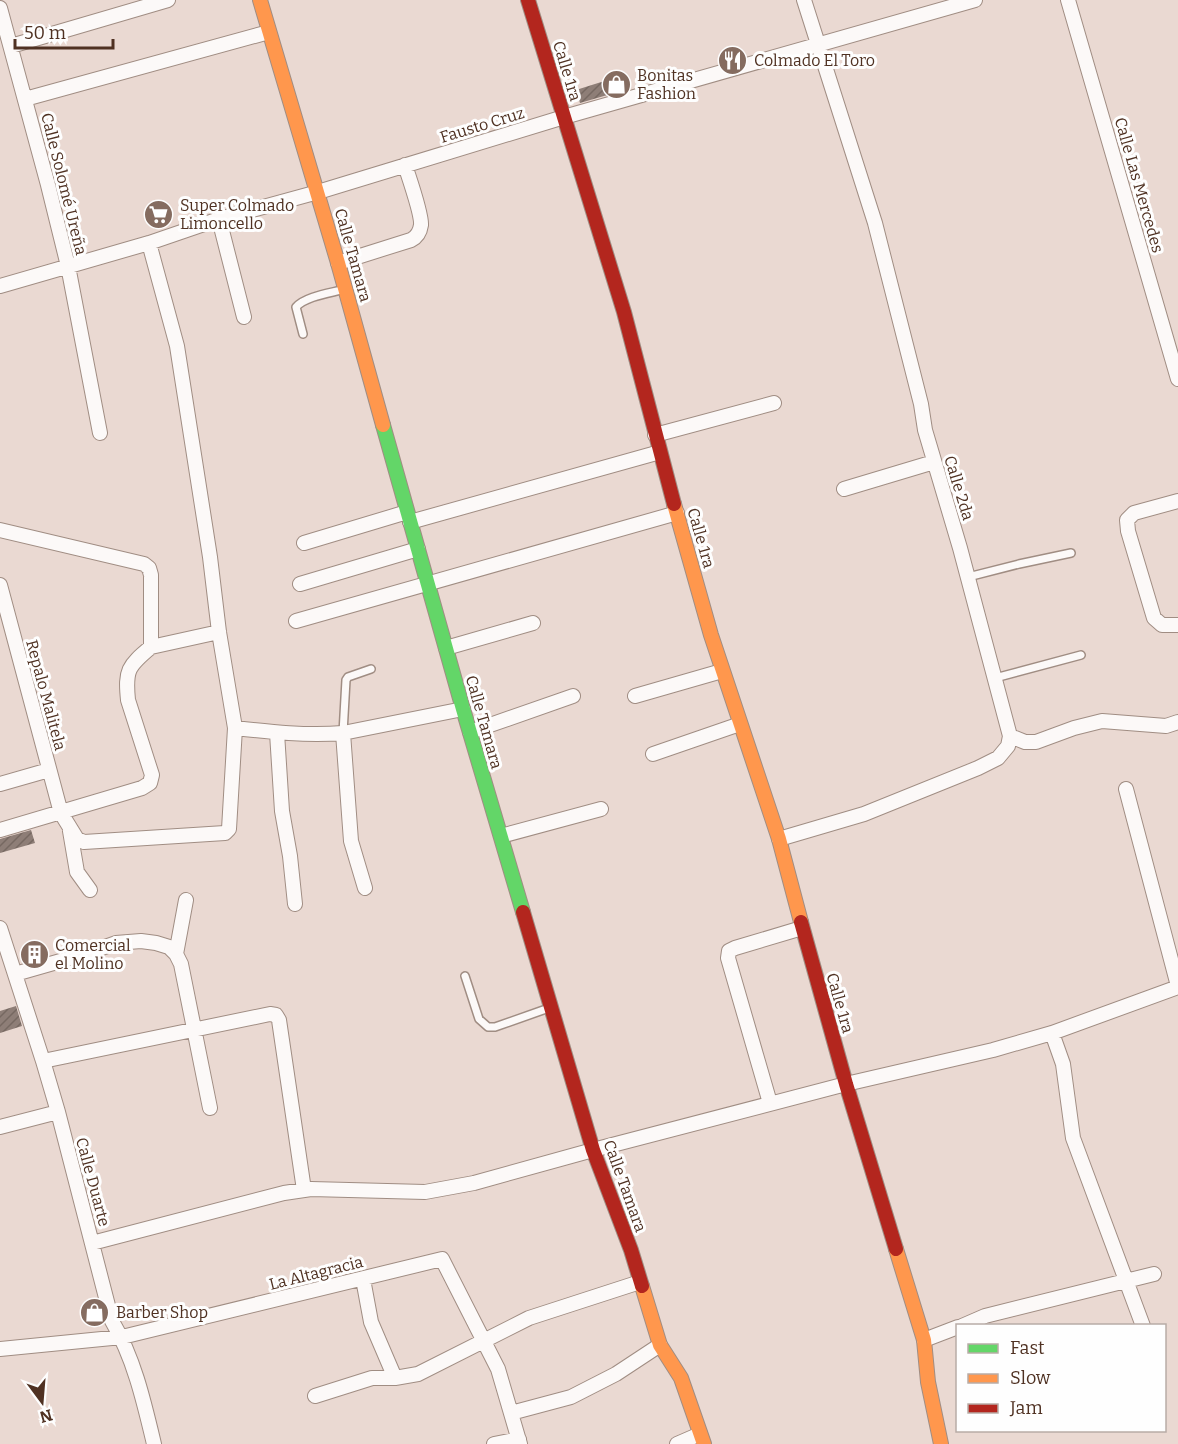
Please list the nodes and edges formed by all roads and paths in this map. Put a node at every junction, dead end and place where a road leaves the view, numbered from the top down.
1 (168, 0) edge
2 (260, 0) edge
3 (528, 0) edge
4 (804, 0) edge
5 (1068, 0) edge
6 (970, 1) edge
7 (0, 8) edge
8 (269, 32) junction
9 (11, 46) junction
10 (819, 46) junction
11 (25, 99) junction
12 (564, 117) junction
13 (405, 165) junction
14 (318, 192) junction
15 (219, 219) junction
16 (149, 243) junction
17 (338, 263) junction
18 (68, 266) junction
19 (0, 286) edge
20 (346, 289) junction
21 (244, 316) dead end
22 (303, 334) dead end
23 (1178, 380) edge
24 (774, 403) dead end
25 (100, 433) dead end
26 (655, 435) junction
27 (660, 452) junction
28 (934, 462) junction
29 (844, 489) dead end
30 (1178, 501) edge
31 (676, 513) junction
32 (408, 517) junction
33 (0, 530) edge
34 (304, 543) dead end
35 (417, 549) junction
36 (1071, 553) dead end
37 (968, 577) junction
38 (300, 584) dead end
39 (428, 584) junction
40 (0, 585) edge
41 (296, 621) dead end
42 (532, 623) dead end
43 (1178, 625) edge
44 (219, 632) junction
45 (151, 647) junction
46 (446, 648) junction
47 (1081, 656) dead end
48 (371, 669) dead end
49 (722, 671) junction
50 (995, 678) junction
51 (573, 696) dead end
52 (635, 696) dead end
53 (463, 709) junction
54 (1178, 722) edge
55 (740, 724) junction
56 (236, 728) junction
57 (470, 732) junction
58 (277, 733) junction
59 (344, 733) junction
60 (1010, 736) junction
61 (653, 754) dead end
62 (49, 770) junction
63 (0, 784) edge
64 (1126, 789) dead end
65 (601, 809) dead end
66 (60, 813) junction
67 (69, 826) junction
68 (0, 830) edge
69 (501, 836) junction
70 (779, 839) junction
71 (365, 888) dead end
72 (90, 890) dead end
73 (186, 900) dead end
74 (294, 904) dead end
75 (0, 928) edge
76 (802, 928) junction
77 (176, 954) junction
78 (15, 974) junction
79 (465, 976) dead end
80 (1178, 986) edge
81 (551, 1008) junction
82 (195, 1031) junction
83 (1052, 1033) junction
84 (43, 1061) junction
85 (846, 1083) junction
86 (770, 1103) junction
87 (210, 1108) dead end
88 (58, 1112) junction
89 (0, 1127) edge
90 (593, 1150) junction
91 (304, 1190) junction
92 (92, 1243) junction
93 (1154, 1274) dead end
94 (363, 1279) junction
95 (1127, 1281) junction
96 (640, 1282) junction
97 (967, 1324) edge
98 (1142, 1324) edge
99 (956, 1327) edge
100 (122, 1337) junction
101 (924, 1340) junction
102 (484, 1342) junction
103 (660, 1346) junction
104 (0, 1349) edge
105 (395, 1378) junction
106 (315, 1396) dead end
107 (511, 1413) junction
108 (702, 1439) edge
109 (520, 1442) edge
110 (154, 1444) edge
111 (494, 1444) edge
112 (677, 1444) edge
113 (941, 1444) edge

1 - 9 street
2 - 8 street, Calle Tamara
3 - 12 street, Calle 1ra
4 - 10 street, Calle 2da
5 - 23 street, Calle Las Mercedes
6 - 10 street, Fausto Cruz
7 - 9 street, Calle Solomé Ureña
8 - 11 street
8 - 14 street, Calle Tamara
9 - 11 street, Calle Solomé Ureña
10 - 12 street, Fausto Cruz
10 - 28 street, Calle 2da
11 - 18 street, Calle Solomé Ureña
12 - 13 street, Fausto Cruz
12 - 26 street, Calle 1ra
13 - 14 street, Fausto Cruz
13 - 17 street
14 - 15 street, Fausto Cruz
14 - 17 street, Calle Tamara
15 - 16 street, Fausto Cruz
15 - 21 street
16 - 18 street, Fausto Cruz
16 - 44 street
17 - 20 street, Calle Tamara
18 - 19 street, Fausto Cruz
18 - 25 street, Calle Solomé Ureña
20 - 22 lane
20 - 32 street, Calle Tamara
24 - 26 street
26 - 27 street, Calle 1ra
27 - 31 street, Calle 1ra
27 - 32 street
28 - 29 street
28 - 37 street, Calle 2da
30 - 43 street
31 - 39 street
31 - 49 street, Calle 1ra
32 - 34 street
32 - 35 street, Calle Tamara
33 - 45 street
35 - 38 street
35 - 39 street, Calle Tamara
36 - 37 lane
37 - 50 street, Calle 2da
39 - 41 street
39 - 46 street, Calle Tamara
40 - 62 street, Repalo Malitela
42 - 46 street
44 - 45 street
44 - 56 street
45 - 66 street
46 - 53 street, Calle Tamara
47 - 50 lane
48 - 59 lane
49 - 52 street
49 - 55 street, Calle 1ra
50 - 60 street, Calle 2da
51 - 57 street
53 - 57 street, Calle Tamara
53 - 59 street
54 - 60 street
55 - 61 street
55 - 70 street, Calle 1ra
56 - 58 street
56 - 67 street
57 - 69 street, Calle Tamara
58 - 59 street
58 - 74 street
59 - 71 street
60 - 70 street
62 - 63 street
62 - 66 street, Repalo Malitela
64 - 80 street
65 - 69 street
66 - 67 street
66 - 68 street
67 - 72 street
69 - 81 street, Calle Tamara
70 - 76 street, Calle 1ra
73 - 77 street
75 - 78 street, Calle Duarte
76 - 85 street, Calle 1ra
76 - 86 street
77 - 78 street
77 - 82 street
78 - 84 street, Calle Duarte
79 - 81 lane
80 - 83 street
81 - 90 street, Calle Tamara
82 - 84 street
82 - 87 street
82 - 91 street
83 - 85 street
83 - 95 street
84 - 88 street, Calle Duarte
85 - 86 street
85 - 101 street, Calle 1ra
86 - 90 street
88 - 89 street
88 - 92 street, Calle Duarte
90 - 91 street
90 - 96 street, Calle Tamara
91 - 92 street
92 - 100 street, Calle Duarte
93 - 95 street
94 - 100 street, La Altagracia
94 - 102 street, La Altagracia
94 - 105 street
95 - 97 street
95 - 98 street
96 - 102 street
96 - 103 street, Calle Tamara
99 - 101 street
100 - 104 street, La Altagracia
100 - 110 street, Calle Duarte
101 - 113 street, Calle 1ra
102 - 105 street
102 - 107 street, La Altagracia
103 - 107 street
103 - 108 street, Calle Tamara
105 - 106 street
107 - 109 street, La Altagracia
108 - 112 street
109 - 111 street

